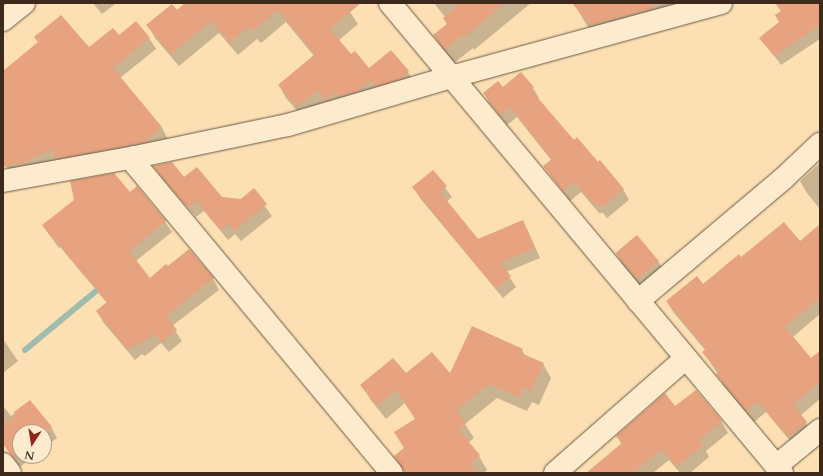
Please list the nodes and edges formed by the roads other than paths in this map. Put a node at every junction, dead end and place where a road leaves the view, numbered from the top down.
1 (24, 3) edge
2 (390, 3) edge
3 (721, 3) edge
4 (3, 20) edge
5 (452, 77) junction
6 (820, 144) edge
7 (135, 157) junction
8 (3, 181) edge
9 (638, 301) junction
10 (686, 358) junction
11 (820, 430) edge
12 (3, 464) edge
13 (779, 470) edge
14 (10, 473) edge
15 (392, 473) edge
16 (555, 473) edge

1 - 4 street
2 - 5 street
3 - 5 street
5 - 7 street
5 - 9 street
6 - 9 street
7 - 8 street
7 - 15 street
9 - 10 street
10 - 13 street
10 - 16 street
11 - 13 street
12 - 14 street

